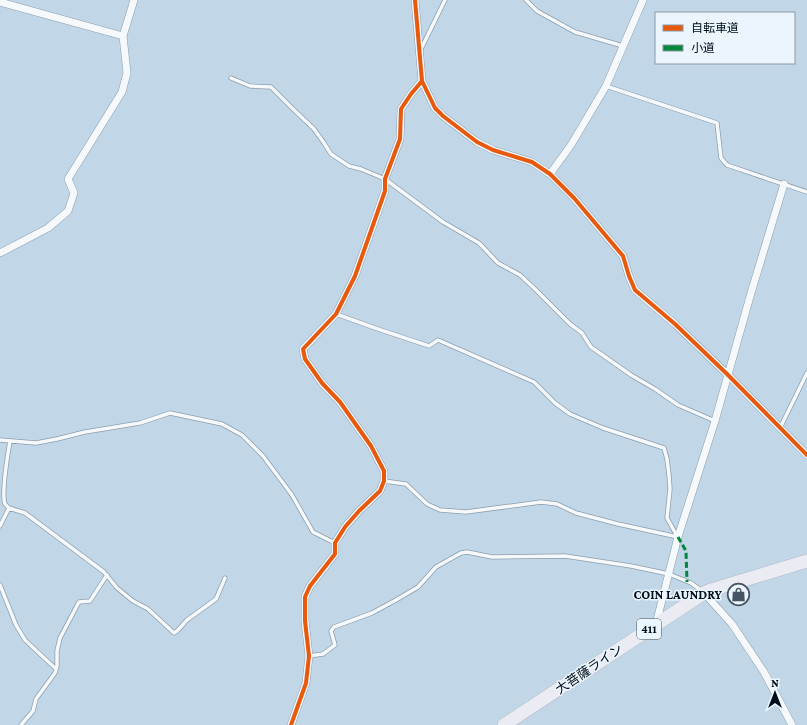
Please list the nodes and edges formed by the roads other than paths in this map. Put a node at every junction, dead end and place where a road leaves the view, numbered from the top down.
1 (134, 0) edge
2 (415, 0) edge
3 (445, 0) edge
4 (526, 0) edge
5 (643, 0) edge
6 (0, 2) edge
7 (123, 36) junction
8 (623, 46) junction
9 (419, 53) junction
10 (231, 78) dead end
11 (422, 81) junction
12 (606, 86) junction
13 (550, 174) junction
14 (384, 179) junction
15 (784, 184) junction
16 (807, 192) edge
17 (0, 253) edge
18 (336, 314) junction
19 (807, 373) edge
20 (728, 375) junction
21 (715, 421) junction
22 (780, 428) junction
23 (0, 440) edge
24 (10, 441) junction
25 (807, 455) edge
26 (384, 481) junction
27 (9, 508) junction
28 (0, 526) edge
29 (678, 537) junction
30 (335, 543) junction
31 (807, 561) edge
32 (669, 574) junction
33 (107, 575) junction
34 (224, 578) dead end
35 (0, 585) edge
36 (704, 593) junction
37 (656, 624) junction
38 (309, 656) junction
39 (56, 670) junction
40 (21, 725) edge
41 (291, 725) edge
42 (504, 725) edge
43 (792, 725) edge

1 - 7 street
2 - 9 street
3 - 9 lane
4 - 8 lane
5 - 8 street
6 - 7 street
7 - 17 street
8 - 12 street
9 - 11 street
10 - 14 lane
11 - 13 street
11 - 14 street
12 - 13 street
12 - 15 lane
13 - 20 street
14 - 18 street
14 - 21 lane
15 - 16 lane
15 - 20 street
18 - 26 street
18 - 29 lane
19 - 22 lane
20 - 21 street
20 - 22 street
21 - 29 street
22 - 25 street
23 - 24 lane
24 - 27 lane
24 - 30 lane
26 - 29 lane
26 - 30 street
27 - 28 lane
27 - 33 lane
29 - 32 street
30 - 38 street
31 - 36 highway, 大菩薩ライン / 411
32 - 36 lane
32 - 37 street
32 - 38 lane
33 - 34 lane
33 - 39 lane
35 - 39 lane
36 - 37 highway, 大菩薩ライン / 411
36 - 43 street
37 - 42 highway, 大菩薩ライン / 411
38 - 41 street
39 - 40 lane

